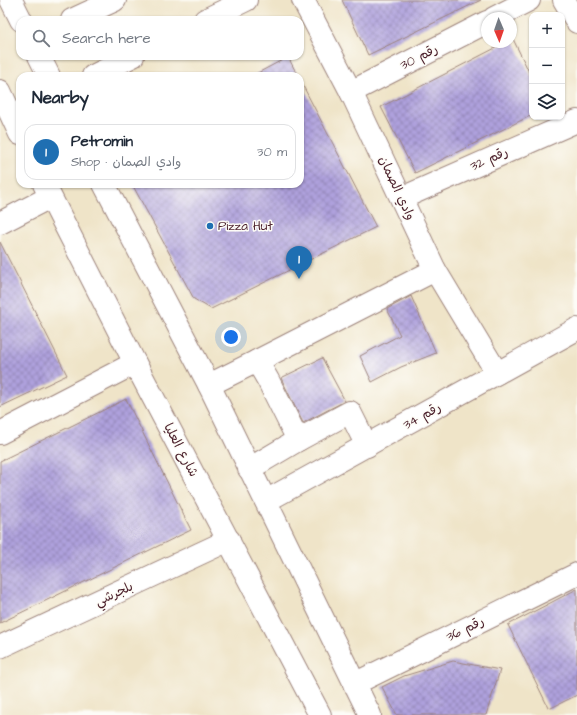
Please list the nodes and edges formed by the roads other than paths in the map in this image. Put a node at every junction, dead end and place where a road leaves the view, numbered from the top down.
1 (115, 0) edge
2 (246, 0) edge
3 (303, 0) edge
4 (529, 0) edge
5 (564, 0) edge
6 (506, 12) edge
7 (81, 16) edge
8 (213, 16) edge
9 (577, 22) edge
10 (481, 25) edge
11 (41, 60) edge
12 (125, 60) edge
13 (47, 72) edge
14 (101, 72) edge
15 (0, 92) edge
16 (351, 92) junction
17 (577, 121) edge
18 (16, 126) edge
19 (106, 188) edge
20 (47, 190) edge
21 (402, 198) junction
22 (0, 223) edge
23 (435, 270) junction
24 (577, 329) edge
25 (257, 360) junction
26 (135, 363) junction
27 (497, 373) junction
28 (209, 386) junction
29 (0, 433) edge
30 (298, 440) junction
31 (367, 446) junction
32 (249, 469) junction
33 (266, 501) junction
34 (229, 540) junction
35 (577, 574) edge
36 (0, 647) edge
37 (354, 684) junction
38 (320, 715) edge
39 (370, 715) edge

1 - 7 street
2 - 8 street
3 - 16 street, وادي الصمان
4 - 6 street
5 - 9 street
10 - 16 street, رقم 30
11 - 13 street
12 - 14 street
15 - 18 street
16 - 21 street, وادي الصمان
17 - 21 street, رقم 32
19 - 28 street
20 - 22 street
20 - 26 street, شارع العليا
21 - 23 street, وادي الصمان
23 - 25 street
23 - 27 street, وادي الصمان
24 - 27 street, رقم 34
25 - 28 street
25 - 30 street
26 - 29 street
26 - 34 street, شارع العليا
27 - 31 street, رقم 34
28 - 32 street
30 - 31 street
30 - 32 street
31 - 33 street, رقم 34
32 - 33 street
33 - 37 street
34 - 36 street, بلجرشي
34 - 38 street, شارع العليا
35 - 37 street, رقم 36
37 - 39 street

